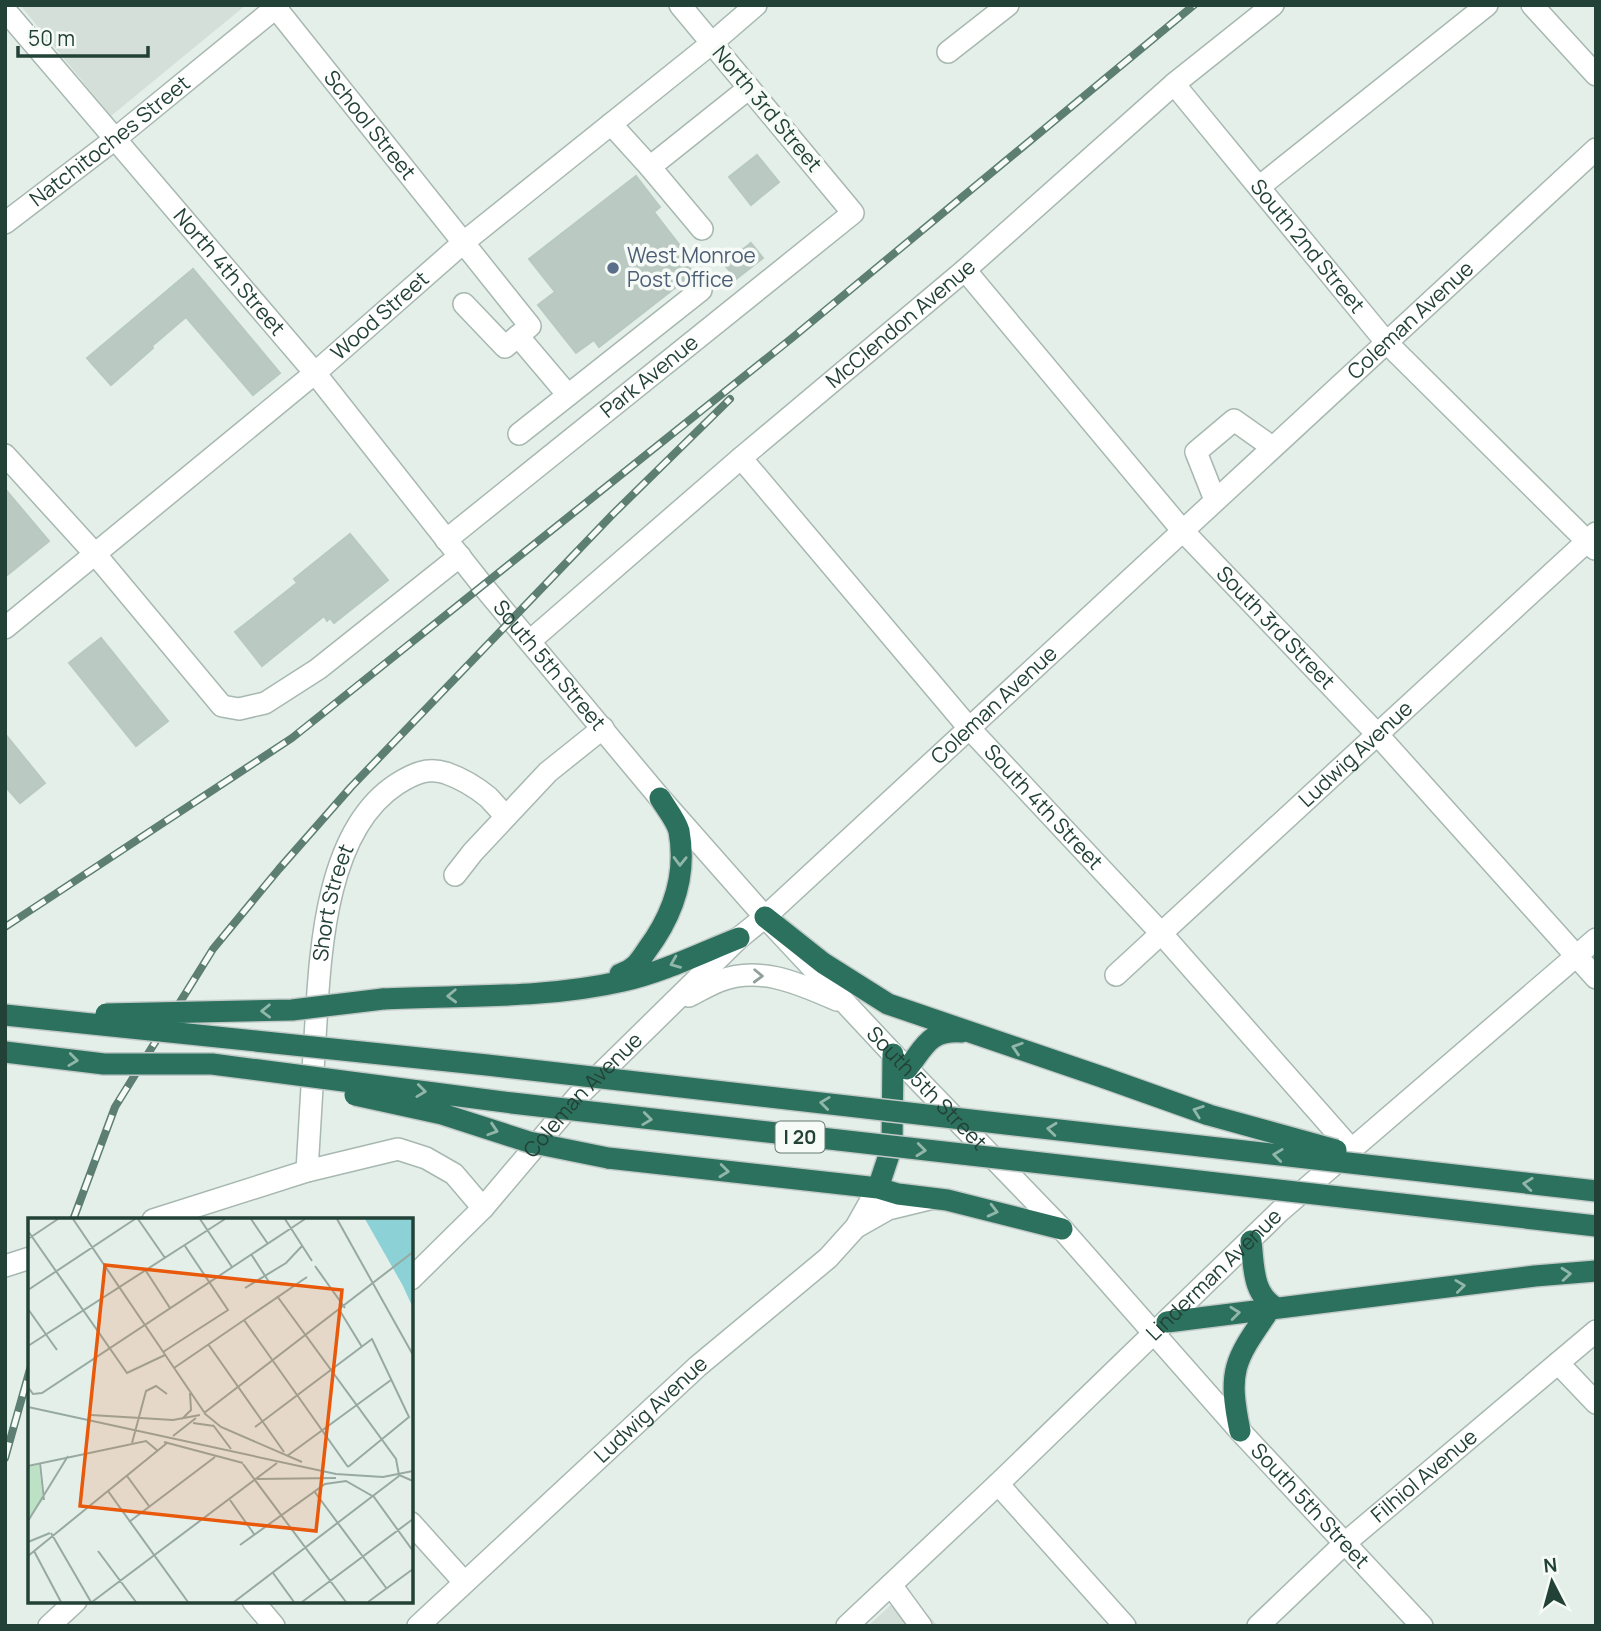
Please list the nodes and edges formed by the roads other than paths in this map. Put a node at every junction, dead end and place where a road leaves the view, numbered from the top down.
1 (680, 5) edge
2 (756, 5) edge
3 (1008, 5) edge
4 (1273, 5) edge
5 (1487, 5) edge
6 (1532, 5) edge
7 (277, 7) edge
8 (5, 10) edge
9 (712, 43) junction
10 (948, 52) dead end
11 (1596, 75) edge
12 (1174, 84) junction
13 (749, 88) junction
14 (611, 124) junction
15 (115, 139) junction
16 (1596, 149) edge
17 (650, 167) junction
18 (1259, 187) junction
19 (853, 213) joint
20 (5, 223) edge
21 (702, 229) dead end
22 (464, 242) junction
23 (965, 270) junction
24 (701, 290) dead end
25 (464, 304) dead end
26 (518, 336) junction
27 (1386, 342) junction
28 (315, 373) junction
29 (569, 395) junction
30 (519, 434) dead end
31 (1272, 447) junction
32 (5, 455) edge
33 (741, 458) junction
34 (1215, 500) junction
35 (1182, 530) junction
36 (446, 540) junction
37 (1593, 541) edge
38 (96, 555) junction
39 (460, 556) junction
40 (5, 628) edge
41 (530, 641) junction
42 (603, 728) junction
43 (969, 728) junction
44 (1377, 734) junction
45 (660, 798) junction
46 (506, 816) junction
47 (455, 875) dead end
48 (765, 917) junction
49 (1161, 933) junction
50 (739, 938) junction
51 (1596, 939) edge
52 (1576, 957) junction
53 (1116, 975) dead end
54 (1596, 978) edge
55 (562, 992) junction
56 (845, 1003) junction
57 (671, 1004) junction
58 (7, 1015) edge
59 (968, 1032) junction
60 (5, 1052) edge
61 (900, 1062) junction
62 (212, 1064) junction
63 (1352, 1150) junction
64 (307, 1171) junction
65 (1454, 1175) junction
66 (878, 1188) junction
67 (1596, 1191) edge
68 (932, 1198) junction
69 (483, 1208) junction
70 (158, 1218) edge
71 (1596, 1226) edge
72 (856, 1227) junction
73 (1062, 1229) junction
74 (1251, 1241) junction
75 (28, 1259) edge
76 (5, 1266) edge
77 (1596, 1271) edge
78 (413, 1277) edge
79 (1273, 1308) junction
80 (1161, 1328) junction
81 (1596, 1331) edge
82 (1558, 1363) junction
83 (1596, 1403) edge
84 (1240, 1431) junction
85 (998, 1484) junction
86 (413, 1525) edge
87 (1345, 1543) junction
88 (464, 1582) junction
89 (891, 1585) junction
90 (74, 1603) edge
91 (255, 1603) edge
92 (49, 1626) edge
93 (274, 1626) edge
94 (418, 1626) edge
95 (847, 1626) edge
96 (921, 1626) edge
97 (1125, 1626) edge
98 (1258, 1626) edge
99 (1422, 1626) edge

1 - 9 street, North 3rd Street
2 - 9 street, Wood Street
3 - 10 street
4 - 12 street, McClendon Avenue
5 - 18 street
6 - 11 street
7 - 15 street, Natchitoches Street
7 - 22 street, School Street
8 - 15 street, North 4th Street
9 - 13 street, North 3rd Street
9 - 14 street, Wood Street
12 - 18 street, South 2nd Street
12 - 23 street, McClendon Avenue
13 - 17 street
13 - 19 street, North 3rd Street
14 - 17 street
14 - 22 street, Wood Street
15 - 20 street, Natchitoches Street
15 - 28 street, North 4th Street
16 - 27 street, Coleman Avenue
17 - 21 street
18 - 27 street, South 2nd Street
19 - 36 street, Park Avenue
22 - 26 street, School Street
22 - 28 street, Wood Street
23 - 33 street, McClendon Avenue
23 - 35 street, South 3rd Street
24 - 29 street
25 - 26 street
26 - 29 street
27 - 31 street, Coleman Avenue
27 - 37 street, South 2nd Street
28 - 36 street, North 4th Street
28 - 38 street, Wood Street
29 - 30 street
31 - 34 street, Coleman Avenue
31 - 34 street
32 - 38 street
33 - 41 street, McClendon Avenue
33 - 43 street, South 4th Street
34 - 35 street, Coleman Avenue
35 - 43 street, Coleman Avenue
35 - 44 street, South 3rd Street
36 - 39 street, South 5th Street
37 - 44 street, Ludwig Avenue
38 - 39 street
38 - 40 street, Wood Street
39 - 41 street, South 5th Street
41 - 42 street, South 5th Street
42 - 45 street, South 5th Street
42 - 46 street
43 - 48 street, Coleman Avenue
43 - 49 street, South 4th Street
44 - 49 street, Ludwig Avenue
44 - 52 street, South 3rd Street
45 - 48 street, South 5th Street
45 -> 55 highway
46 - 47 street
46 - 64 street, Short Street
48 - 50 street, Coleman Avenue
48 - 56 street, South 5th Street
48 - 59 highway
49 - 53 street, Ludwig Avenue
49 - 63 street, South 4th Street
50 -> 55 highway
50 - 57 street, Coleman Avenue
51 - 52 street, Linderman Avenue
52 - 54 street, South 3rd Street
52 - 63 street, Linderman Avenue
55 -> 58 highway, bridge
57 -> 56 street
56 - 61 street, South 5th Street
57 - 69 street, Coleman Avenue
65 -> 58 highway, I 20, bridge
59 - 61 highway
65 -> 59 highway, bridge
60 -> 62 highway, I 20, bridge
61 - 66 highway
61 - 73 street, South 5th Street
62 -> 66 highway, bridge
62 -> 71 highway, I 20, bridge
63 - 74 street, Linderman Avenue
64 - 69 street
64 - 70 street
67 -> 65 highway, I 20, bridge
66 - 68 highway
66 - 72 street, Ludwig Avenue
68 - 72 street
68 -> 73 highway
69 - 78 street, Coleman Avenue
72 - 88 street, Ludwig Avenue
73 - 80 street, South 5th Street
74 - 79 highway
74 - 80 street, Linderman Avenue
75 - 76 street
79 -> 77 highway
80 -> 79 highway
79 - 84 highway
80 - 84 street, South 5th Street
80 - 85 street, Linderman Avenue
81 - 82 street, Filhiol Avenue
82 - 83 street
82 - 87 street, Filhiol Avenue
84 - 87 street, South 5th Street
85 - 89 street, Linderman Avenue
85 - 97 street
86 - 88 street
87 - 98 street, Filhiol Avenue
87 - 99 street, South 5th Street
88 - 94 street, Ludwig Avenue
89 - 95 street, Linderman Avenue
89 - 96 street
90 - 92 street
91 - 93 street

